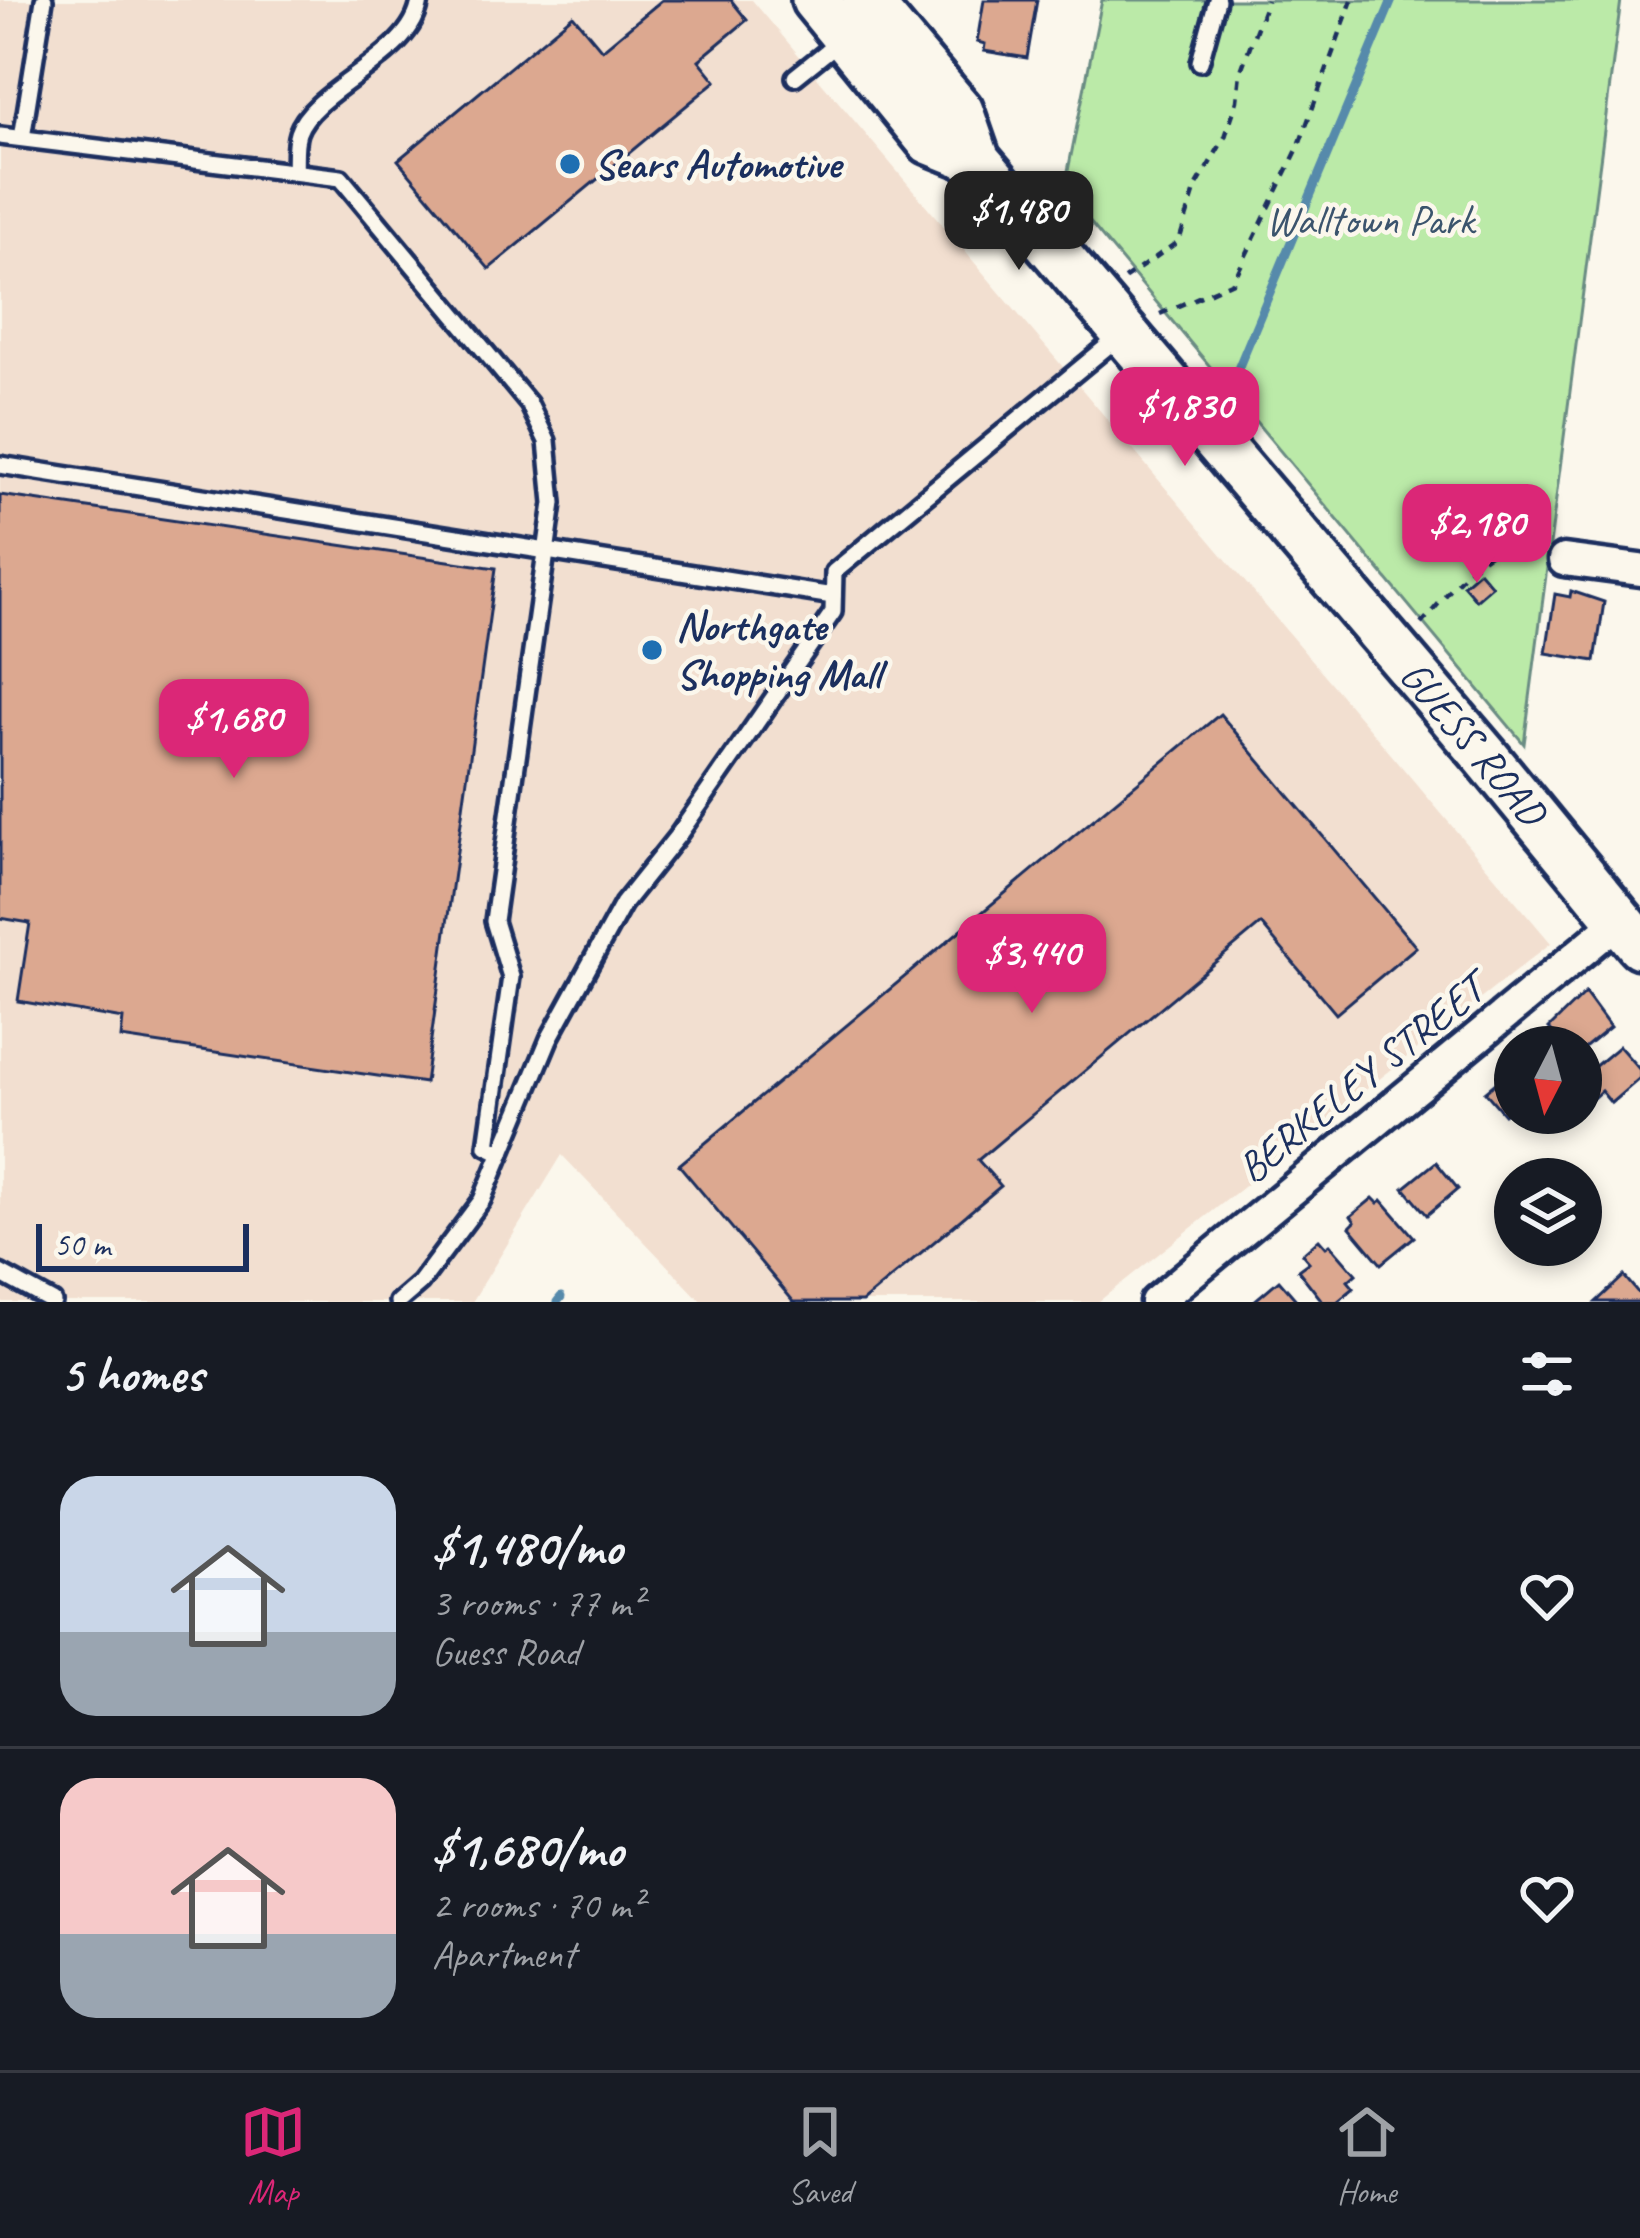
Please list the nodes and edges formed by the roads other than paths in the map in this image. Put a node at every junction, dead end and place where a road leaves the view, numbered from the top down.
1 (44, 0) edge
2 (420, 0) edge
3 (815, 0) edge
4 (1217, 0) edge
5 (902, 17) edge
6 (856, 18) edge
7 (1201, 62) dead end
8 (795, 76) dead end
9 (0, 136) edge
10 (22, 138) junction
11 (977, 160) junction
12 (295, 172) junction
13 (1110, 318) junction
14 (0, 465) edge
15 (548, 551) junction
16 (1551, 553) road end
17 (1640, 570) edge
18 (833, 596) junction
19 (1630, 933) edge
20 (502, 1153) junction
21 (0, 1273) edge
22 (53, 1302) edge
23 (398, 1302) edge
24 (1156, 1302) edge

1 - 10 lane
2 - 12 lane
3 - 6 main road, GUESS ROAD
4 - 7 lane
5 - 6 main road, GUESS ROAD
5 - 11 main road, GUESS ROAD
6 - 8 lane
6 - 11 main road, GUESS ROAD
9 - 10 lane
10 - 12 lane
11 - 13 main road, GUESS ROAD
12 - 15 lane
13 - 18 lane
13 - 19 main road, GUESS ROAD
14 - 15 lane
15 - 18 lane
15 - 20 lane
16 - 17 street
18 - 20 lane
19 - 24 street, BERKELEY STREET
20 - 23 lane
21 - 22 lane

